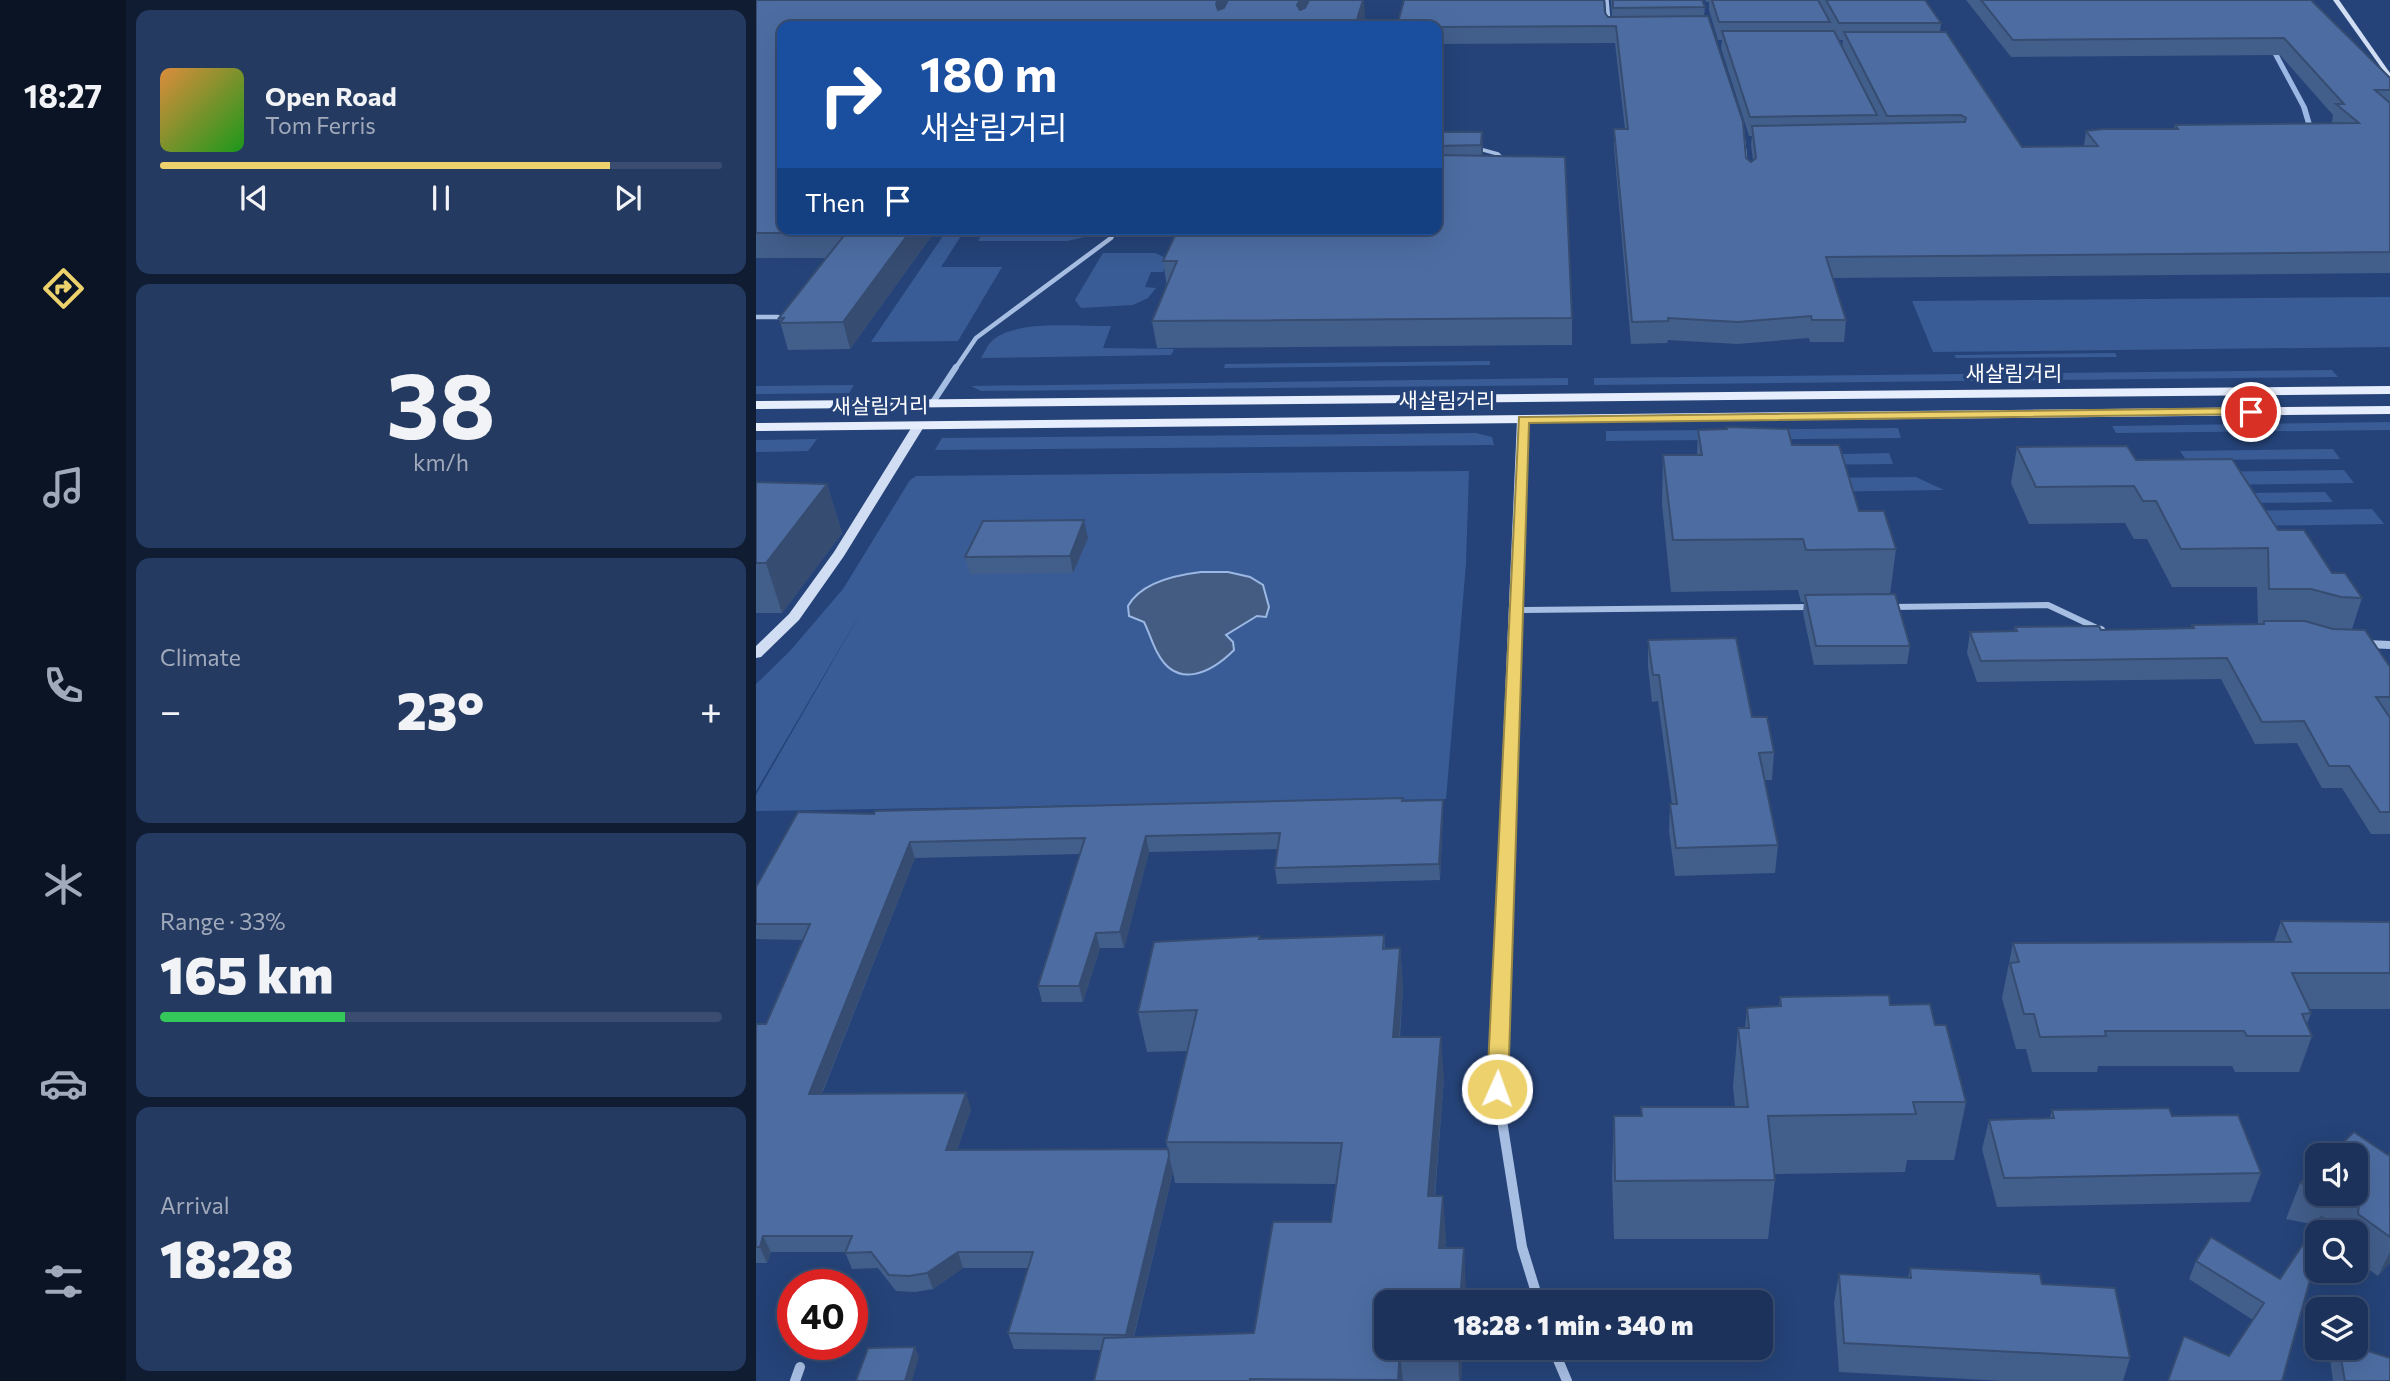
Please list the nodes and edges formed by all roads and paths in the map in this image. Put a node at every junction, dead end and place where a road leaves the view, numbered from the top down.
1 (1607, 0) edge
2 (2336, 0) edge
3 (1609, 29) edge
4 (2390, 78) edge
5 (1738, 116) edge
6 (1464, 148) edge
7 (1746, 164) edge
8 (1504, 166) edge
9 (1113, 235) edge
10 (756, 317) edge
11 (778, 317) edge
12 (2390, 390) edge
13 (933, 402) junction
14 (756, 405) edge
15 (2390, 410) edge
16 (1523, 420) junction
17 (919, 425) junction
18 (756, 427) edge
19 (1816, 607) edge
20 (1884, 607) edge
21 (1516, 610) junction
22 (2113, 635) edge
23 (2352, 644) edge
24 (2390, 645) edge
25 (756, 654) edge
26 (1497, 1089) joint
27 (1535, 1290) edge
28 (1558, 1360) edge
29 (800, 1367) dead end
30 (795, 1381) edge
31 (1567, 1381) edge

1 - 3 street
2 - 4 street
5 - 7 street
6 - 8 street
9 - 13 street
10 - 11 street
12 - 13 main road, 새살림거리
13 - 14 main road, 새살림거리
15 - 16 main road, 새살림거리
16 - 17 main road, 새살림거리
16 - 21 street
17 - 18 main road, 새살림거리
17 - 25 street
19 - 21 street
20 - 22 street
21 - 26 street
23 - 24 street
26 - 27 street
28 - 31 street
29 - 30 street

